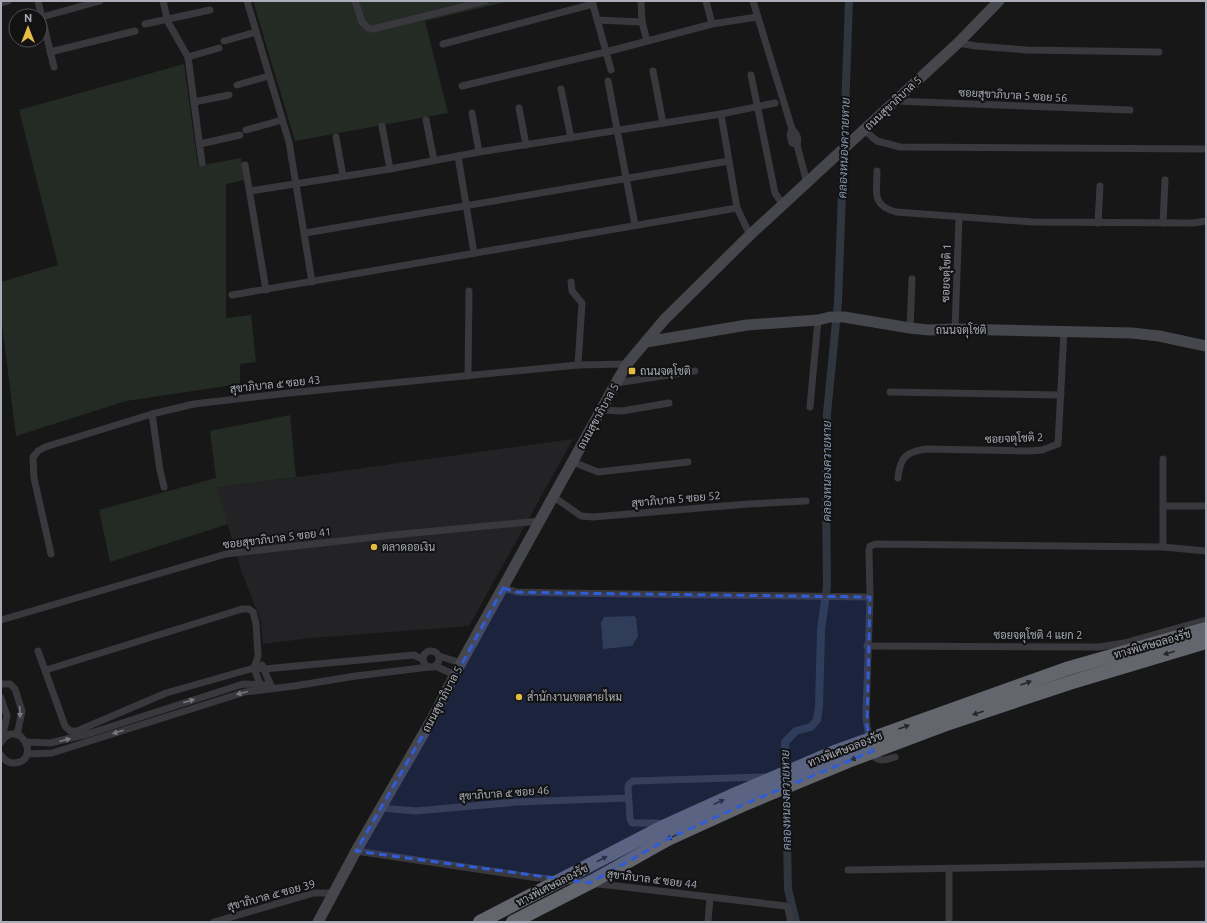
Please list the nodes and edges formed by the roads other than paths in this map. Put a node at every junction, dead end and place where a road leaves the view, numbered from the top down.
1 (8, 1) edge
2 (100, 1) edge
3 (163, 1) edge
4 (247, 1) edge
5 (355, 1) edge
6 (485, 1) edge
7 (641, 1) edge
8 (706, 1) edge
9 (753, 1) edge
10 (999, 1) edge
11 (593, 2) edge
12 (1, 3) edge
13 (210, 10) dead end
14 (48, 15) edge
15 (757, 17) junction
16 (168, 19) junction
17 (597, 20) junction
18 (642, 22) junction
19 (145, 24) dead end
20 (712, 24) junction
21 (135, 31) dead end
22 (256, 32) junction
23 (224, 41) dead end
24 (647, 41) junction
25 (958, 42) junction
26 (48, 43) edge
27 (443, 44) dead end
28 (219, 48) dead end
29 (50, 52) junction
30 (606, 52) junction
31 (1159, 52) dead end
32 (188, 57) junction
33 (54, 66) dead end
34 (611, 70) dead end
35 (653, 71) dead end
36 (751, 75) dead end
37 (268, 76) junction
38 (608, 80) dead end
39 (237, 85) dead end
40 (462, 86) dead end
41 (561, 89) dead end
42 (229, 95) dead end
43 (895, 101) junction
44 (194, 102) junction
45 (776, 103) dead end
46 (757, 107) junction
47 (519, 108) dead end
48 (1130, 110) dead end
49 (472, 113) dead end
50 (721, 114) junction
51 (282, 120) junction
52 (426, 120) dead end
53 (663, 123) junction
54 (382, 126) dead end
55 (864, 130) junction
56 (617, 131) junction
57 (336, 137) dead end
58 (571, 138) junction
59 (200, 144) junction
60 (526, 145) junction
61 (1206, 149) edge
62 (479, 152) junction
63 (458, 156) junction
64 (434, 160) junction
65 (729, 161) junction
66 (202, 163) dead end
67 (246, 165) dead end
68 (390, 168) junction
69 (878, 171) dead end
70 (343, 176) junction
71 (627, 179) junction
72 (1165, 180) dead end
73 (296, 183) junction
74 (807, 183) junction
75 (1100, 186) dead end
76 (250, 191) junction
77 (783, 205) junction
78 (466, 206) junction
79 (737, 208) junction
80 (960, 218) junction
81 (1206, 221) edge
82 (1163, 223) junction
83 (1098, 224) junction
84 (635, 225) junction
85 (305, 233) junction
86 (750, 235) junction
87 (474, 253) junction
88 (912, 279) dead end
89 (312, 282) junction
90 (571, 282) dead end
91 (266, 290) junction
92 (469, 291) dead end
93 (232, 296) dead end
94 (818, 320) junction
95 (910, 328) junction
96 (955, 330) junction
97 (1064, 331) junction
98 (646, 342) junction
99 (1206, 346) edge
100 (627, 364) junction
101 (578, 365) junction
102 (695, 372) dead end
103 (468, 376) junction
104 (616, 383) junction
105 (890, 392) dead end
106 (1061, 395) junction
107 (669, 403) dead end
108 (810, 407) dead end
109 (601, 410) junction
110 (152, 414) junction
111 (1163, 459) dead end
112 (572, 462) junction
113 (688, 462) dead end
114 (898, 478) dead end
115 (164, 487) dead end
116 (554, 497) junction
117 (806, 500) dead end
118 (1163, 506) junction
119 (1206, 506) edge
120 (540, 521) junction
121 (1163, 547) junction
122 (1206, 550) edge
123 (51, 554) dead end
124 (503, 588) junction
125 (870, 596) junction
126 (1, 620) edge
127 (1206, 620) edge
128 (1206, 629) edge
129 (1206, 642) edge
130 (867, 646) junction
131 (38, 651) dead end
132 (258, 656) junction
133 (439, 656) junction
134 (422, 659) junction
135 (461, 663) junction
136 (432, 666) junction
137 (254, 668) junction
138 (264, 669) junction
139 (46, 670) junction
140 (455, 675) junction
141 (1, 684) edge
142 (272, 686) junction
143 (262, 687) junction
144 (1, 698) edge
145 (17, 735) junction
146 (2, 741) edge
147 (26, 742) junction
148 (27, 754) junction
149 (895, 757) dead end
150 (2, 758) edge
151 (764, 777) dead end
152 (628, 798) junction
153 (382, 808) junction
154 (658, 823) dead end
155 (356, 851) junction
156 (1206, 864) edge
157 (949, 868) junction
158 (848, 870) dead end
159 (333, 893) junction
160 (710, 898) junction
161 (214, 922) edge
162 (318, 922) edge
163 (480, 922) edge
164 (514, 922) edge
165 (708, 922) edge
166 (791, 922) edge
167 (949, 922) edge

1 - 12 street
2 - 14 street
3 - 16 street
4 - 22 street
5 - 6 street
7 - 18 street
8 - 20 street
9 - 15 street
10 - 25 main road, ถนนสุขาภิบาล 5
11 - 17 street
11 - 27 street
13 - 16 street
15 - 20 street
15 - 74 street
16 - 19 street
16 - 32 street
17 - 18 street
17 - 30 street
18 - 24 street
20 - 24 street
21 - 29 street
22 - 23 street
22 - 37 street
24 - 30 street
25 - 31 street
25 - 43 main road, ถนนสุขาภิบาล 5
26 - 29 street
28 - 32 street
29 - 33 street
30 - 34 street
30 - 40 street
32 - 44 street
35 - 53 street
36 - 46 street
37 - 39 street
37 - 51 street
38 - 56 street
41 - 58 street
42 - 44 street
43 - 48 street, ซอยสุขาภิบาล 5 ซอย 56
43 - 55 main road, ถนนสุขาภิบาล 5
44 - 59 street
45 - 46 street
46 - 50 street
46 - 77 street
47 - 60 street
49 - 62 street
50 - 53 street
50 - 65 street
51 - 59 street
51 - 73 street
52 - 64 street
53 - 56 street
54 - 68 street
55 - 61 street
55 - 74 main road, ถนนสุขาภิบาล 5
56 - 58 street
56 - 71 street
57 - 70 street
58 - 60 street
59 - 66 street
60 - 62 street
62 - 63 street
63 - 64 street
63 - 78 street
64 - 68 street
65 - 71 street
65 - 79 street
67 - 76 street
68 - 70 street
69 - 80 street
70 - 73 street
71 - 78 street
71 - 84 street
72 - 82 street
73 - 76 street
73 - 85 street
74 - 77 main road, ถนนสุขาภิบาล 5
75 - 83 street
76 - 91 street
77 - 86 main road, ถนนสุขาภิบาล 5
78 - 85 street
78 - 87 street
79 - 84 street
79 - 86 street
80 - 83 street
80 - 96 street, ซอยจตุโชติ 1
81 - 82 street
82 - 83 street
84 - 87 street
85 - 89 street
86 - 98 main road, ถนนสุขาภิบาล 5
87 - 89 street
88 - 95 street
89 - 91 street
90 - 101 street
91 - 93 street
92 - 103 street
94 - 95 main road, ถนนจตุโชติ
94 - 98 main road, ถนนจตุโชติ
94 - 108 street
95 - 96 main road, ถนนจตุโชติ
96 - 97 main road, ถนนจตุโชติ
97 - 99 main road, ถนนจตุโชติ
97 - 106 street, ซอยจตุโชติ 2
98 - 100 main road, ถนนสุขาภิบาล 5
100 - 101 street, สุขาภิบาล ๕ ซอย 43
100 - 104 main road, ถนนสุขาภิบาล 5
101 - 103 street, สุขาภิบาล ๕ ซอย 43
102 - 104 street
103 - 110 street, สุขาภิบาล ๕ ซอย 43
104 - 109 main road, ถนนสุขาภิบาล 5
105 - 106 street
106 - 114 street, ซอยจตุโชติ 2
107 - 109 street
109 - 112 main road, ถนนสุขาภิบาล 5
110 - 115 street
110 - 123 street, สุขาภิบาล ๕ ซอย 43
111 - 118 street
112 - 113 street
112 - 116 main road, ถนนสุขาภิบาล 5
116 - 117 street, สุขาภิบาล 5 ซอย 52
116 - 120 main road, ถนนสุขาภิบาล 5
118 - 119 street
118 - 121 street
120 - 124 main road, ถนนสุขาภิบาล 5
120 - 126 street, ซอยสุขาภิบาล 5 ซอย 41
121 - 122 street
121 - 125 street
124 - 125 street
124 - 135 main road, ถนนสุขาภิบาล 5
125 - 130 street
127 - 130 street, ซอยจตุโชติ 4 แยก 2
163 -> 128 highway, ทางพิเศษฉลองรัช
129 -> 164 highway, ทางพิเศษฉลองรัช
130 - 149 street
131 - 139 street
132 - 137 street
132 - 138 street
132 - 139 street
133 - 134 street
133 - 135 street
133 - 136 street
134 - 136 street
134 - 138 street
135 - 140 main road, ถนนสุขาภิบาล 5
136 - 140 street
136 - 142 street
137 - 138 street
137 - 139 street
137 - 143 street
138 - 142 street
140 - 153 main road, ถนนสุขาภิบาล 5
141 -> 145 street
142 - 143 street
147 -> 143 street
143 -> 148 street
144 - 146 street
145 - 146 street
145 - 147 street
147 - 148 street
148 - 150 street
151 - 152 street
152 - 153 street, สุขาภิบาล ๕ ซอย 46
152 - 154 street
153 - 155 main road, ถนนสุขาภิบาล 5
155 - 159 main road, ถนนสุขาภิบาล 5
155 - 160 street, สุขาภิบาล ๕ ซอย 44
156 - 157 street
157 - 158 street
157 - 167 street
159 - 161 street, สุขาภิบาล ๕ ซอย 39
159 - 162 main road, ถนนสุขาภิบาล 5
160 - 165 street
160 - 166 street, สุขาภิบาล ๕ ซอย 44

